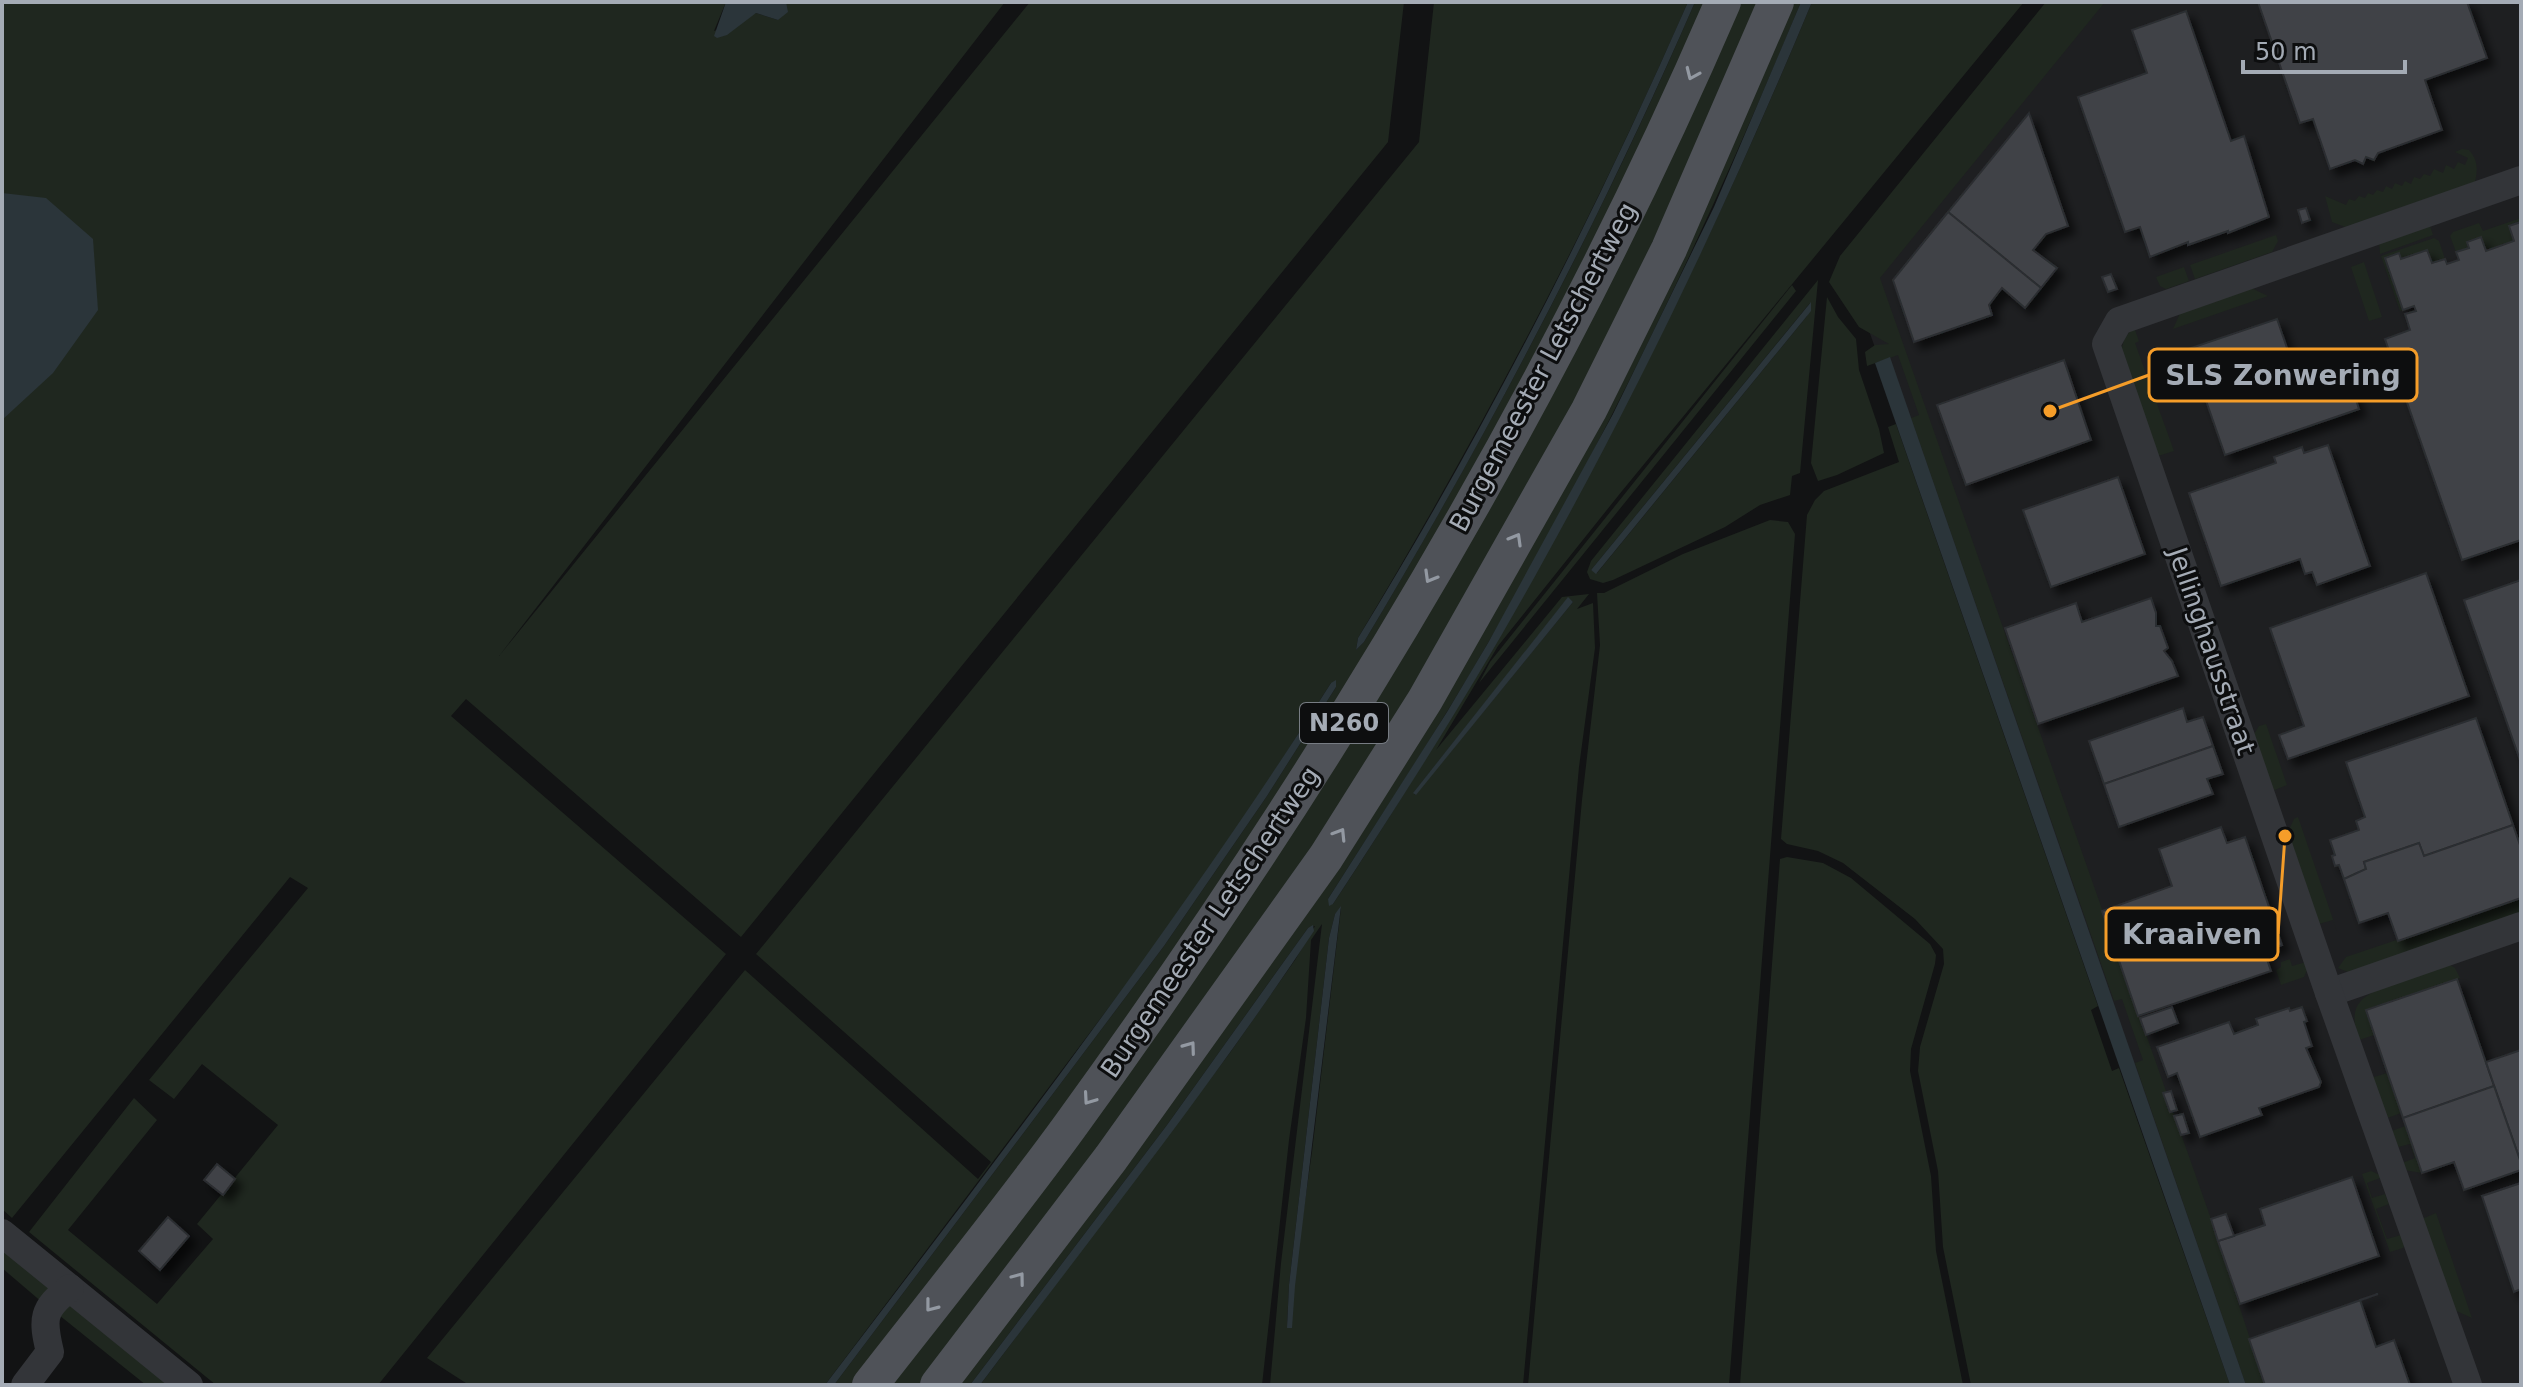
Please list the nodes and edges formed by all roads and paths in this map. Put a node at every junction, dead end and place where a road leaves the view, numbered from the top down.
1 (1723, 2) edge
2 (1776, 2) edge
3 (2521, 180) edge
4 (2521, 926) edge
5 (2329, 993) junction
6 (2, 1233) edge
7 (70, 1288) junction
8 (25, 1385) edge
9 (189, 1385) edge
10 (870, 1385) edge
11 (938, 1385) edge
12 (2468, 1385) edge

1 -> 10 main road, Burgemeester Letschertweg / N260
11 -> 2 main road, Burgemeester Letschertweg / N260
3 - 5 street, Jellinghausstraat
4 - 5 street
5 - 12 street, Jellinghausstraat
6 - 7 street
7 - 8 street
7 - 9 street

